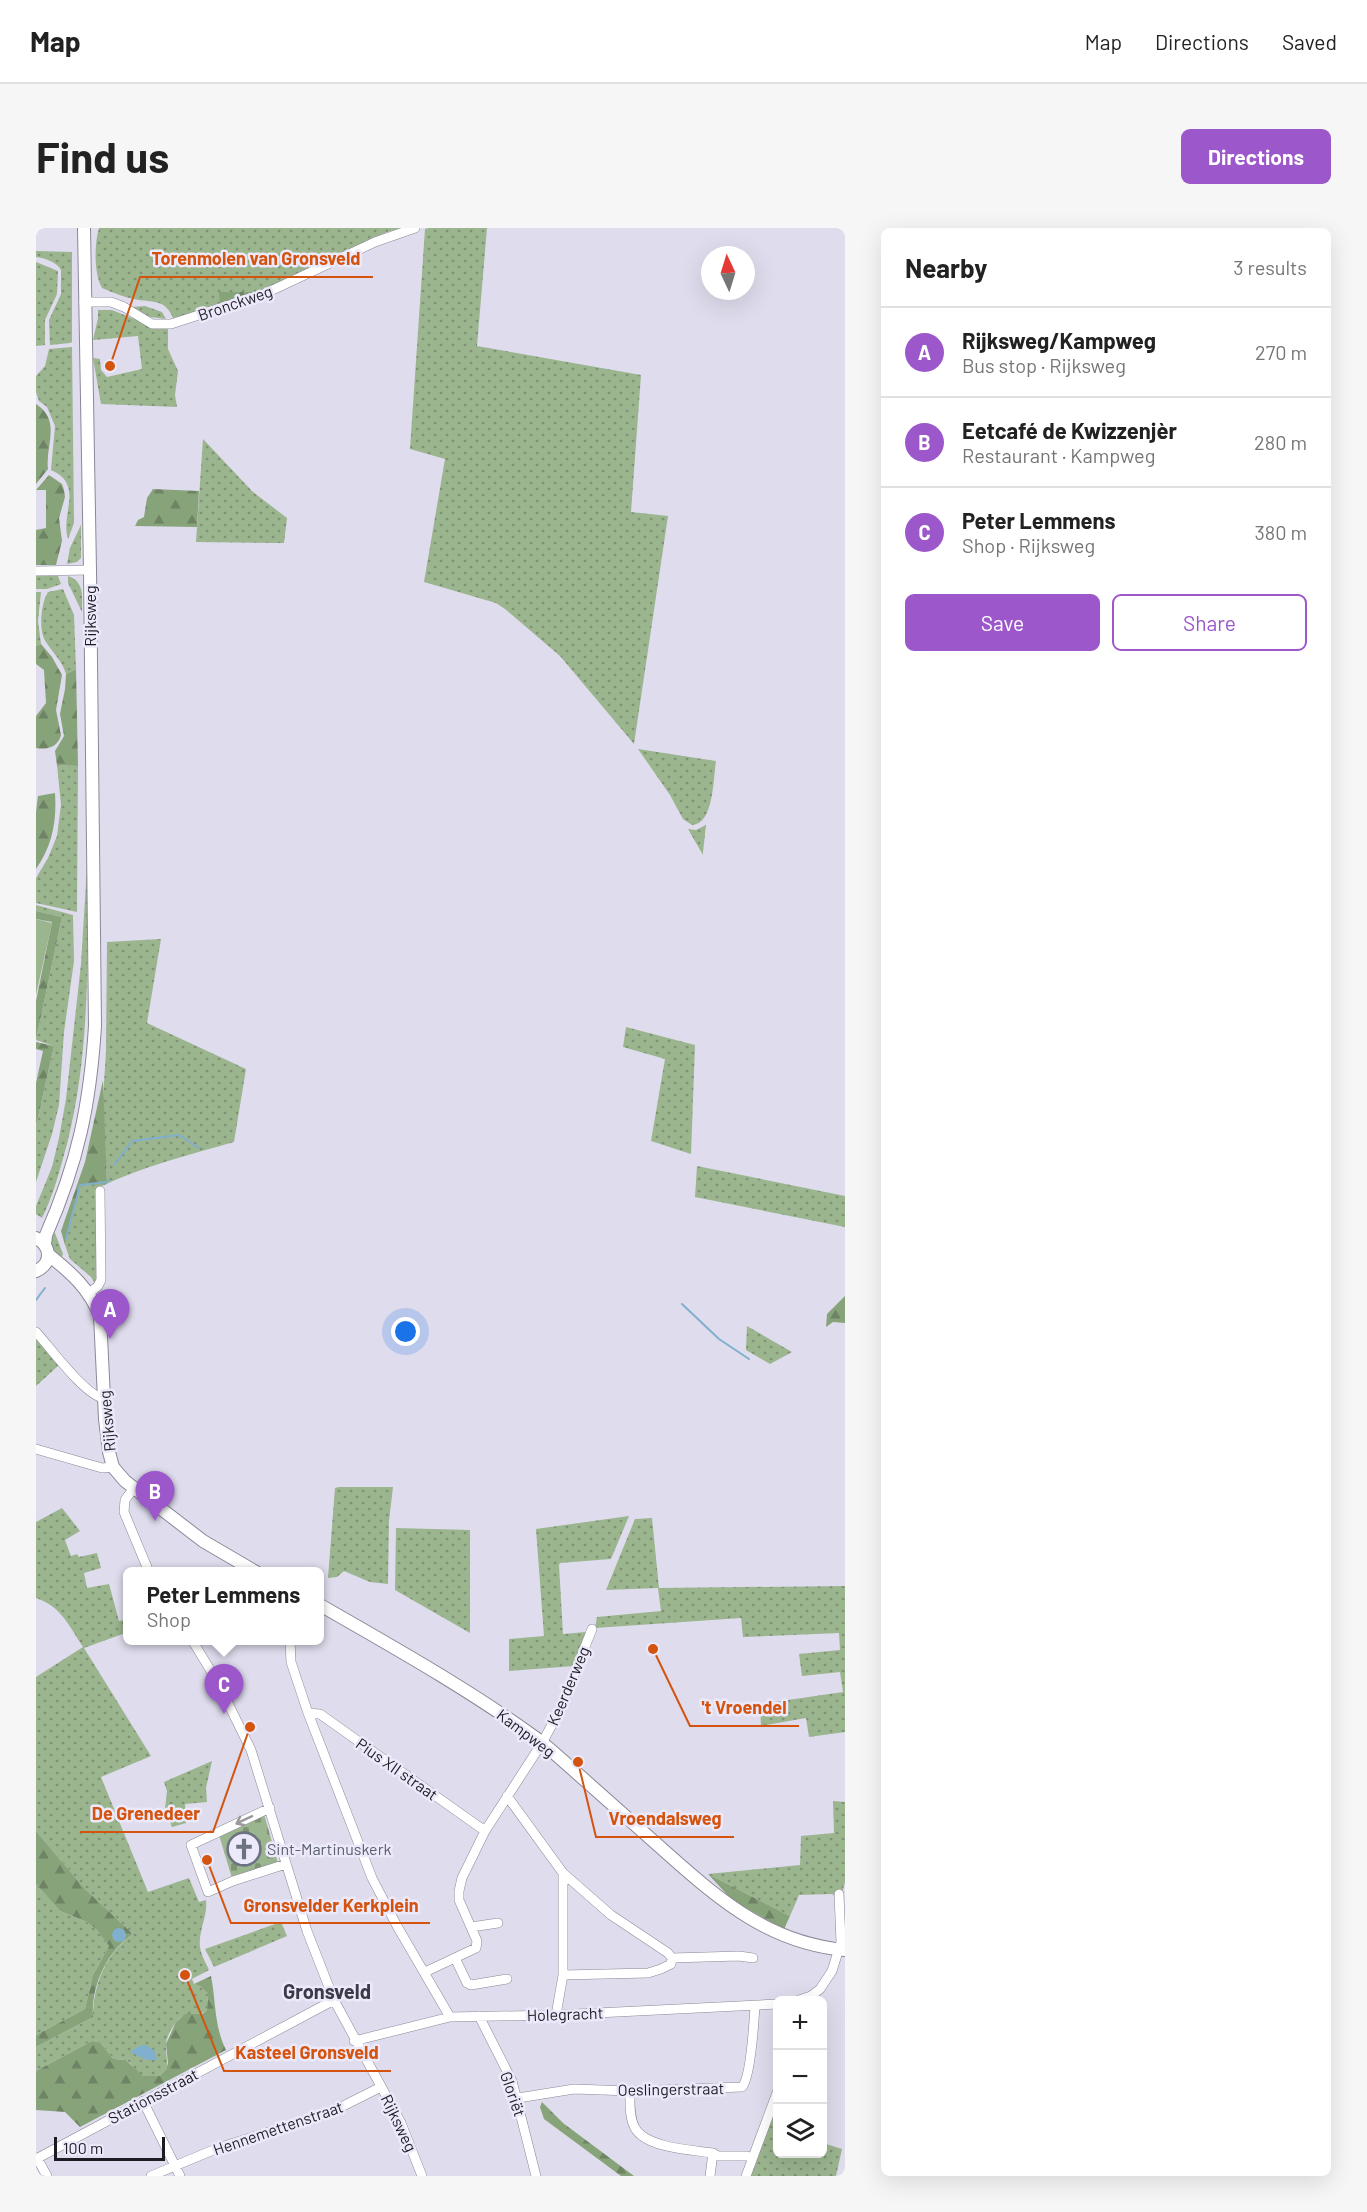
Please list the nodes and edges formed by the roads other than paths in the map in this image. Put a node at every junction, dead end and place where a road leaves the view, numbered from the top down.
1 (84, 228) edge
2 (415, 228) edge
3 (84, 302) junction
4 (90, 570) junction
5 (36, 571) edge
6 (100, 1191) dead end
7 (41, 1251) edge
8 (89, 1293) junction
9 (36, 1332) edge
10 (104, 1398) junction
11 (36, 1449) edge
12 (113, 1467) junction
13 (134, 1488) junction
14 (148, 1567) edge
15 (247, 1567) edge
16 (324, 1607) edge
17 (592, 1629) dead end
18 (194, 1645) edge
19 (290, 1645) edge
20 (308, 1713) junction
21 (542, 1743) junction
22 (507, 1797) junction
23 (270, 1808) junction
24 (485, 1831) junction
25 (286, 1864) junction
26 (563, 1873) junction
27 (839, 1894) dead end
28 (498, 1923) dead end
29 (471, 1927) junction
30 (842, 1949) edge
31 (455, 1958) junction
32 (672, 1958) junction
33 (753, 1958) dead end
34 (425, 1972) junction
35 (563, 1975) junction
36 (507, 1979) dead end
37 (815, 1996) edge
38 (334, 2000) junction
39 (773, 2004) edge
40 (755, 2006) junction
41 (556, 2015) junction
42 (479, 2016) junction
43 (450, 2017) junction
44 (354, 2041) junction
45 (381, 2087) junction
46 (630, 2091) junction
47 (518, 2098) junction
48 (143, 2101) junction
49 (773, 2102) edge
50 (713, 2153) junction
51 (747, 2156) dead end
52 (37, 2158) edge
53 (174, 2166) junction
54 (47, 2176) edge
55 (151, 2176) edge
56 (180, 2176) edge
57 (422, 2176) edge
58 (536, 2176) edge
59 (710, 2176) edge
60 (746, 2176) edge

1 - 3 main road, Rijksweg
2 - 3 street, Bronckweg
3 - 4 main road, Rijksweg
4 - 5 street
4 - 7 main road, Rijksweg
6 - 8 street
7 - 8 main road, Rijksweg
8 - 10 main road, Rijksweg
9 - 10 street
10 - 12 main road, Rijksweg
11 - 12 street
12 - 13 main road, Rijksweg
13 - 14 street
13 - 15 main road
16 - 21 main road, Kampweg
17 - 21 street, Keerderweg
18 - 23 street, Rijksweg
19 - 20 street
20 - 24 street, Pius XII straat
20 - 34 street
21 - 22 street, Keerderweg
21 - 30 main road, Kampweg
22 - 24 street, Keerderweg
22 - 26 street
23 - 25 street, Rijksweg
23 -> 25 street
24 - 29 street, Keerderweg
25 - 38 street, Rijksweg
26 - 32 street
26 - 35 street
27 - 30 street
28 - 29 street
29 - 31 street
30 - 37 street
31 - 34 street
31 - 36 street
32 - 33 street
32 - 35 street
34 - 43 street
35 - 41 street
38 - 44 street, Rijksweg
38 - 48 street, Stationsstraat
39 - 40 street, Holegracht
40 - 41 street, Holegracht
40 - 46 street, Oeslingerstraat
41 - 42 street, Holegracht
42 - 43 street, Holegracht
42 - 47 street, Gloriët
43 - 44 street, Holegracht
44 - 45 street, Rijksweg
45 - 53 street, Hennemettenstraat
45 - 57 street, Rijksweg
46 - 47 street, Oeslingerstraat
46 - 50 street
47 - 58 street, Gloriët
48 - 52 street, Stationsstraat
48 - 53 street
49 - 60 street
50 - 51 street
50 - 59 street
52 - 54 street
53 - 55 street, Hennemettenstraat
53 - 56 street

